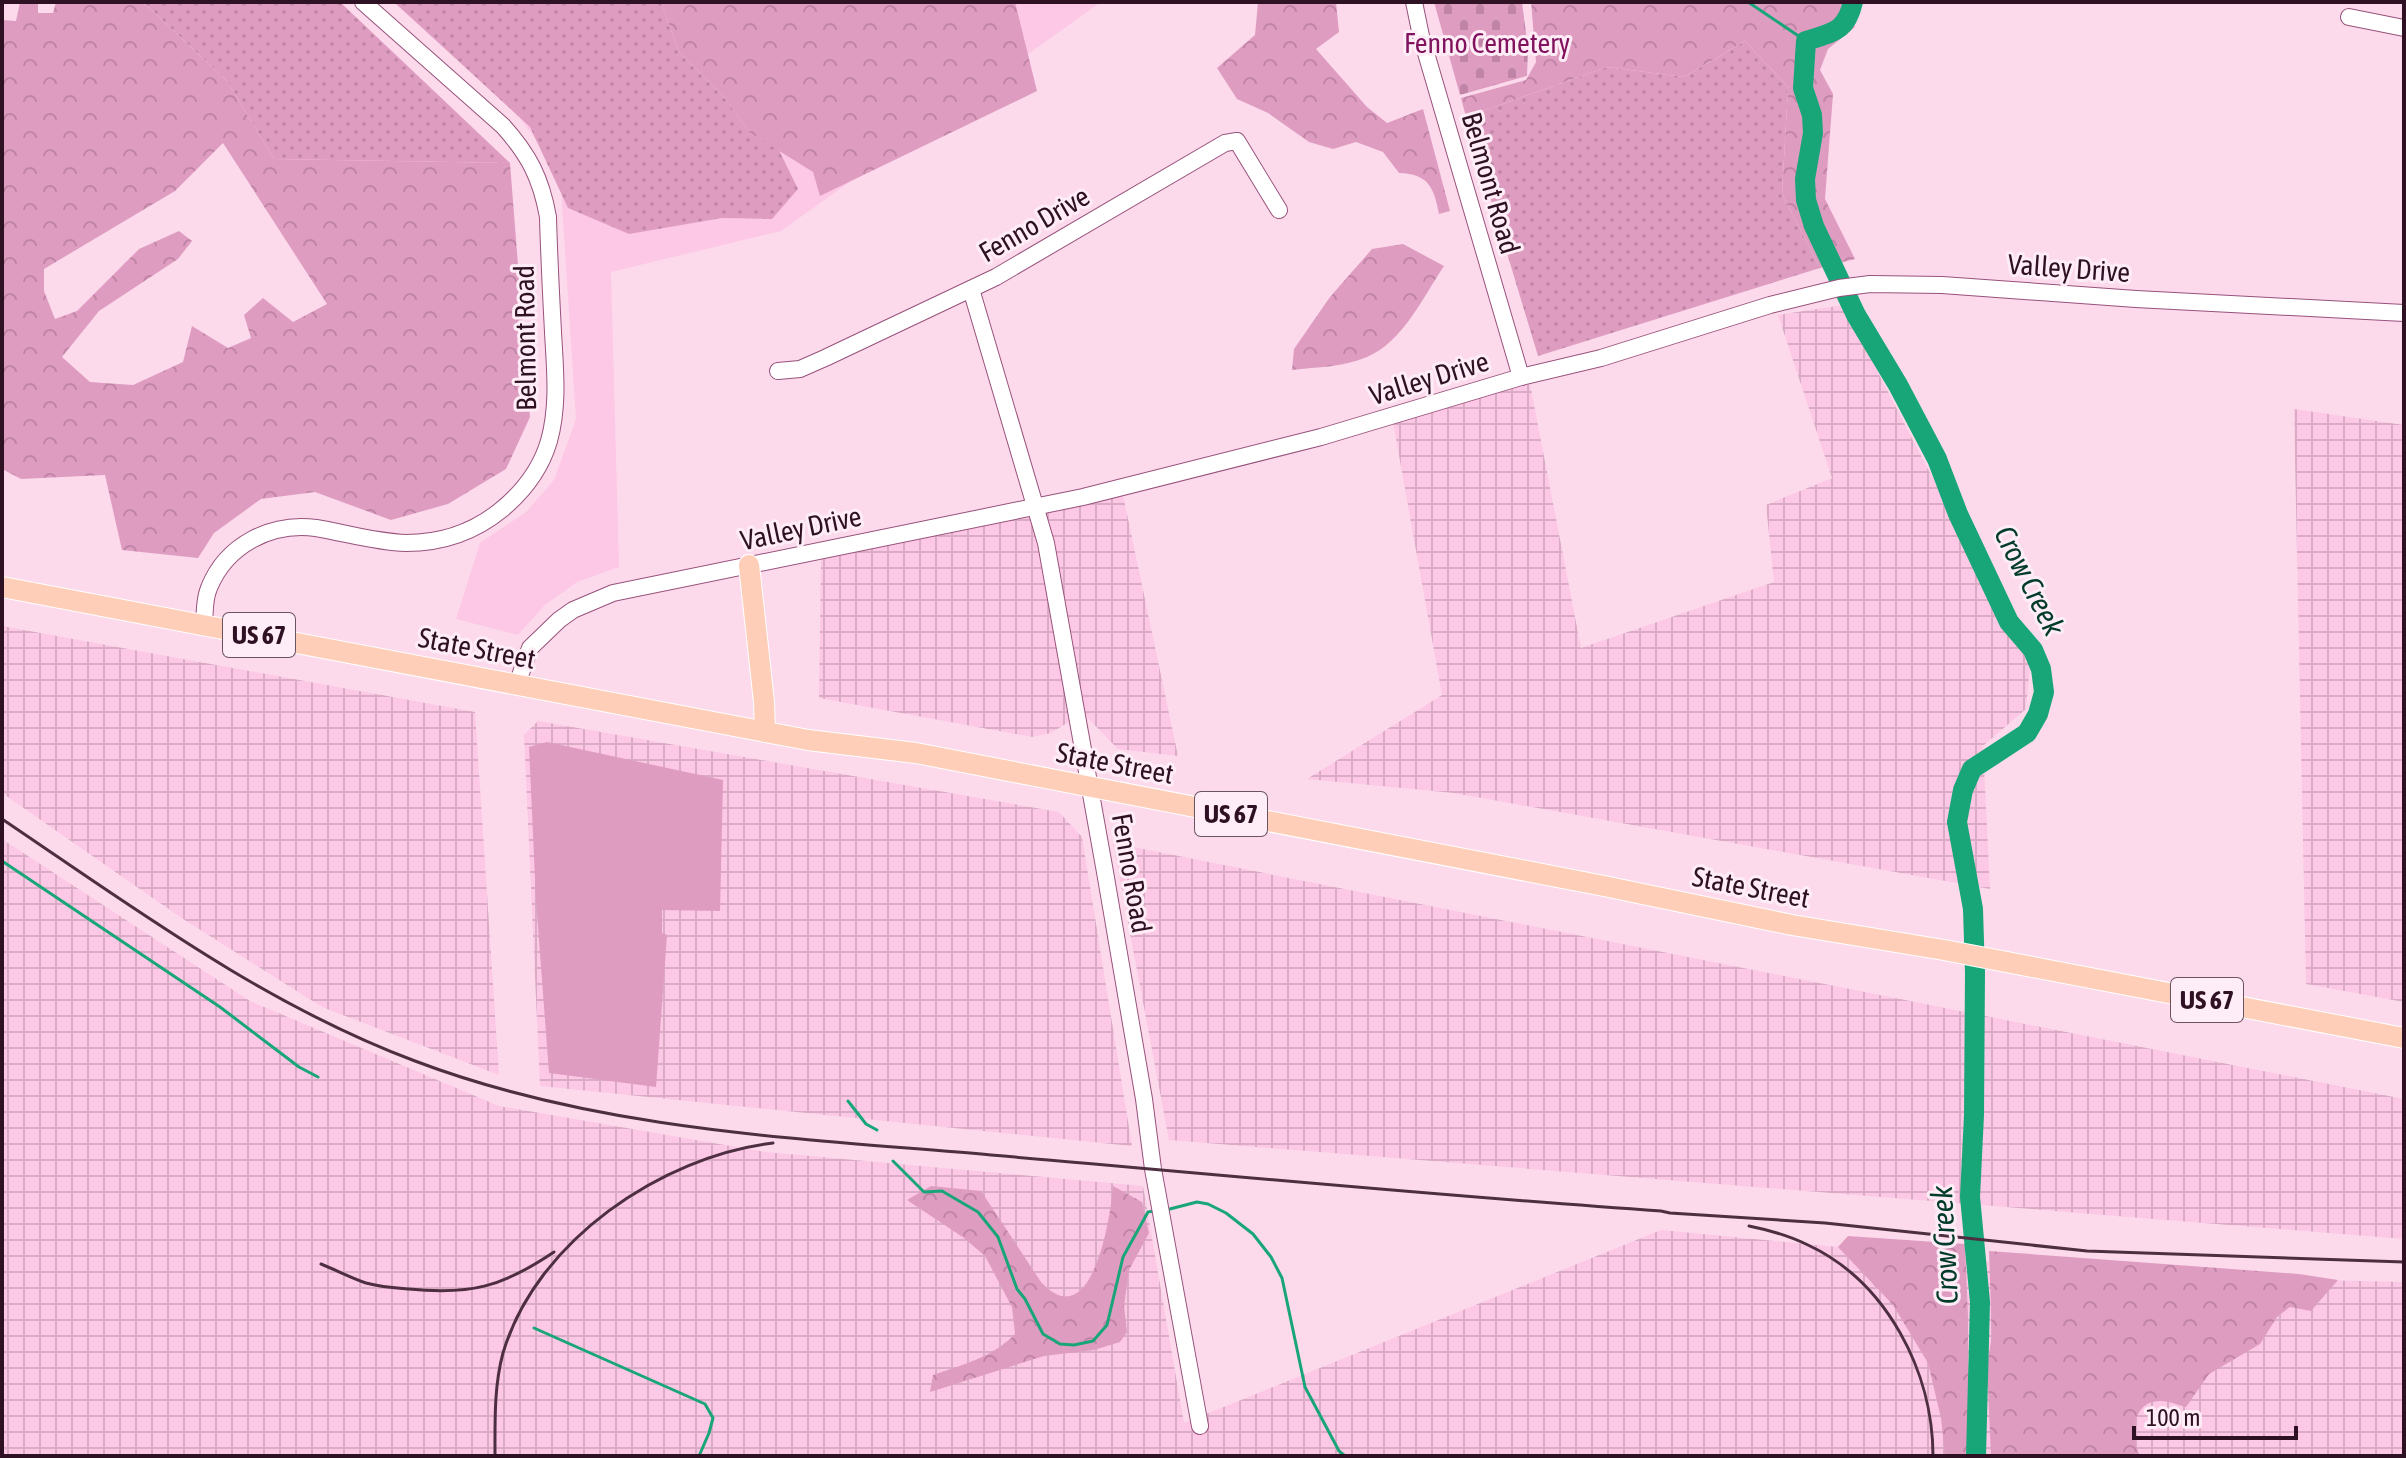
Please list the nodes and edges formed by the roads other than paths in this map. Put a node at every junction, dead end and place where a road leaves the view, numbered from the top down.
1 (363, 2) edge
2 (1414, 2) edge
3 (2349, 17) dead end
4 (2404, 28) edge
5 (1279, 210) dead end
6 (971, 289) junction
7 (2404, 313) edge
8 (778, 371) dead end
9 (1521, 377) junction
10 (1036, 505) junction
11 (749, 565) junction
12 (2, 587) edge
13 (204, 624) junction
14 (517, 684) junction
15 (765, 732) junction
16 (1090, 787) junction
17 (2404, 1038) edge
18 (1200, 1426) dead end

1 - 13 street, Belmont Road
2 - 9 street, Belmont Road
3 - 4 street
5 - 6 street, Fenno Drive
6 - 8 street, Fenno Drive
6 - 10 street, Fenno Road
7 - 9 street, Valley Drive
9 - 10 street, Valley Drive
10 - 11 street, Valley Drive
10 - 16 street, Fenno Road
11 - 14 street, Valley Drive
11 - 15 main road
12 - 13 main road, State Street / US 67
13 - 14 main road, State Street / US 67
14 - 15 main road, State Street / US 67
15 - 16 main road, State Street / US 67
16 - 17 main road, State Street / US 67
16 - 18 street, Fenno Road

